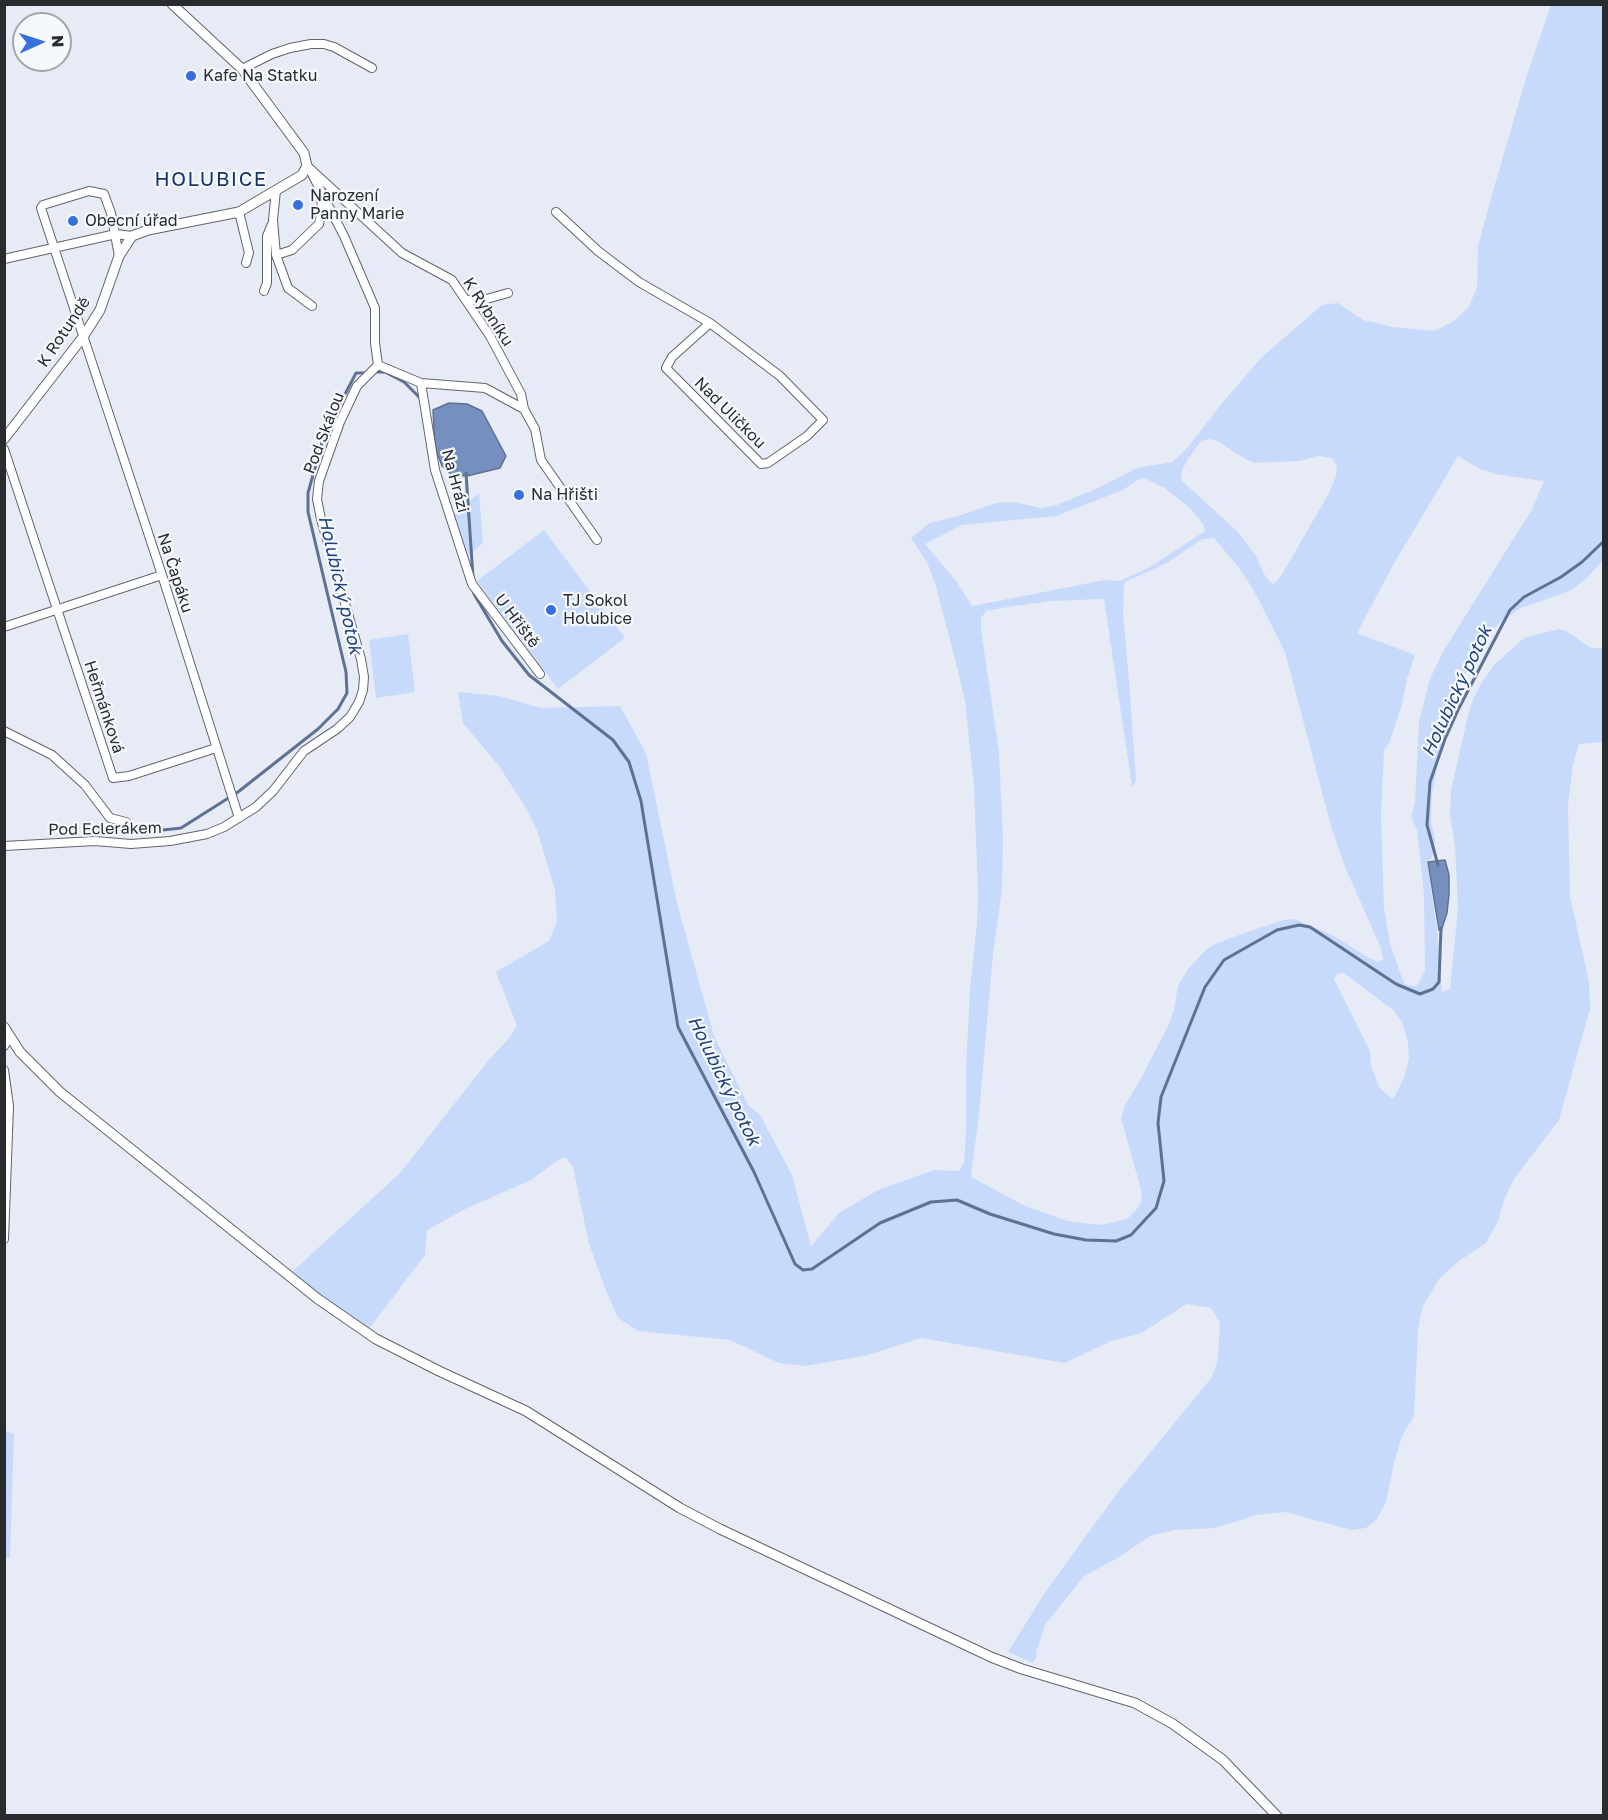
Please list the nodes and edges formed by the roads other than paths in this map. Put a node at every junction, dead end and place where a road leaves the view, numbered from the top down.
1 (172, 4) edge
2 (372, 68) dead end
3 (242, 69) junction
4 (307, 166) junction
5 (321, 189) junction
6 (276, 190) junction
7 (239, 212) junction
8 (556, 212) dead end
9 (273, 220) junction
10 (116, 234) junction
11 (132, 236) junction
12 (55, 249) junction
13 (276, 255) junction
14 (119, 256) junction
15 (4, 260) edge
16 (246, 263) dead end
17 (264, 291) dead end
18 (508, 293) dead end
19 (466, 300) junction
20 (312, 306) dead end
21 (710, 323) junction
22 (83, 337) junction
23 (378, 365) junction
24 (421, 383) junction
25 (524, 409) junction
26 (4, 439) edge
27 (4, 449) edge
28 (597, 540) dead end
29 (162, 575) junction
30 (472, 584) joint
31 (58, 610) junction
32 (4, 627) edge
33 (361, 659) joint
34 (540, 675) dead end
35 (4, 731) edge
36 (216, 748) junction
37 (239, 818) junction
38 (126, 822) dead end
39 (4, 846) edge
40 (4, 1028) edge
41 (10, 1037) junction
42 (4, 1046) edge
43 (4, 1070) edge
44 (4, 1239) edge
45 (1277, 1815) edge

1 - 3 street
2 - 3 street
3 - 4 street
4 - 5 street
4 - 6 street
4 - 19 street, K Rybníku
5 - 13 street
5 - 23 street
6 - 7 street
6 - 9 street
7 - 11 street
7 - 16 street
8 - 21 street, Nad Uličkou
9 - 13 street
9 - 17 street
10 - 11 street
10 - 12 street
10 - 12 street, Na Čapáku
10 - 14 street
11 - 14 street, K Rotundě
12 - 15 street
12 - 22 street, Na Čapáku
13 - 20 street
14 - 22 street, K Rotundě
18 - 19 street
19 - 25 street, K Rybníku
21 - 21 street, Nad Uličkou
22 - 26 street, K Rotundě
22 - 29 street, Na Čapáku
23 - 24 street
23 - 33 street, Pod Skálou
24 - 25 street
24 - 30 street, Na Hrázi
25 - 28 street, K Rybníku
27 - 31 street, Heřmánková
29 - 31 street
29 - 36 street, Na Čapáku
30 - 34 street, U Hřiště
31 - 32 street
31 - 36 street, Heřmánková
33 - 37 street, Pod Eclerákem
35 - 38 street
36 - 37 street, Na Čapáku
37 - 39 street, Pod Eclerákem
40 - 41 street
41 - 42 street
41 - 45 street
43 - 44 street

